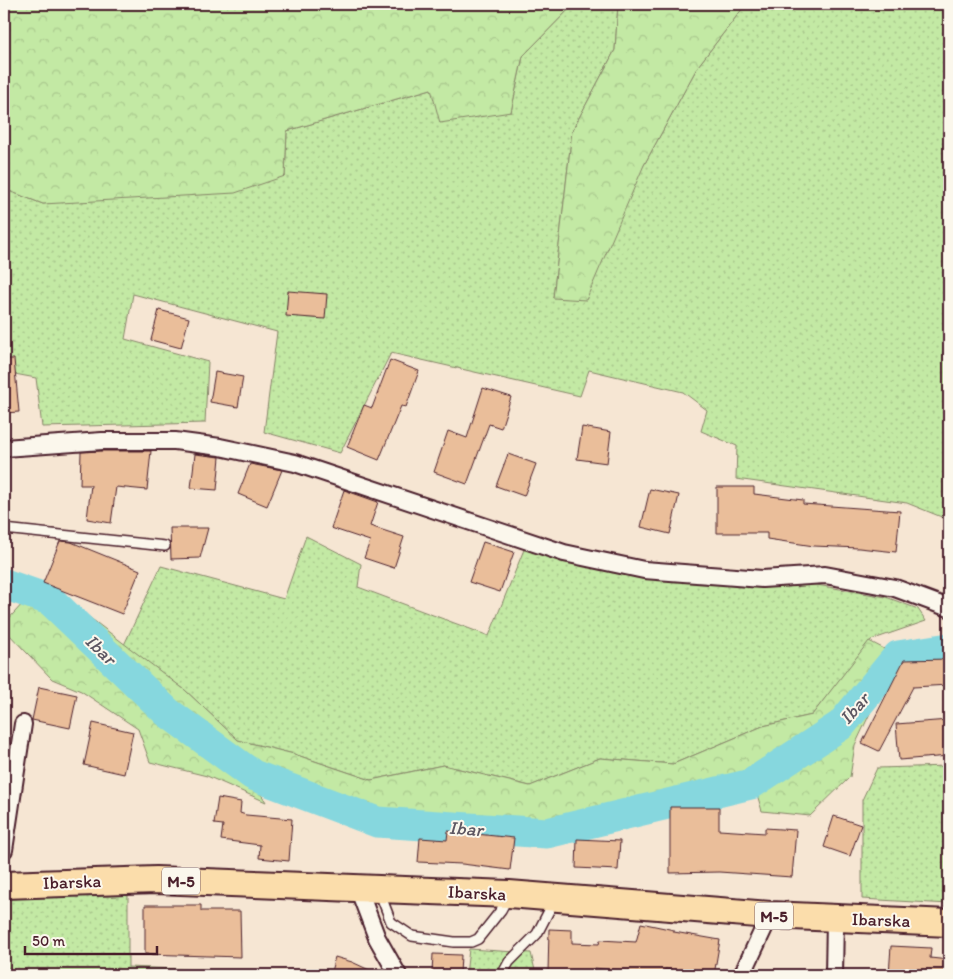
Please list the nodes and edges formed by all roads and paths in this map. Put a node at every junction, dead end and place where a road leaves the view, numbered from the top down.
1 (4, 448) edge
2 (4, 529) edge
3 (165, 546) dead end
4 (949, 608) edge
5 (23, 724) dead end
6 (4, 850) edge
7 (4, 885) edge
8 (368, 888) junction
9 (509, 894) junction
10 (555, 898) junction
11 (770, 915) junction
12 (835, 919) junction
13 (949, 923) edge
14 (398, 975) edge
15 (502, 975) edge
16 (742, 975) edge
17 (834, 975) edge

1 - 4 street
2 - 3 lane
5 - 6 street
7 - 8 main road, Ibarska / M-5
8 - 9 main road, Ibarska / M-5
8 - 9 lane
8 - 14 street
9 - 10 main road, Ibarska / M-5
10 - 11 main road, Ibarska / M-5
10 - 15 lane
11 - 12 main road, Ibarska / M-5
11 - 16 street
12 - 13 main road, Ibarska / M-5
12 - 17 street

